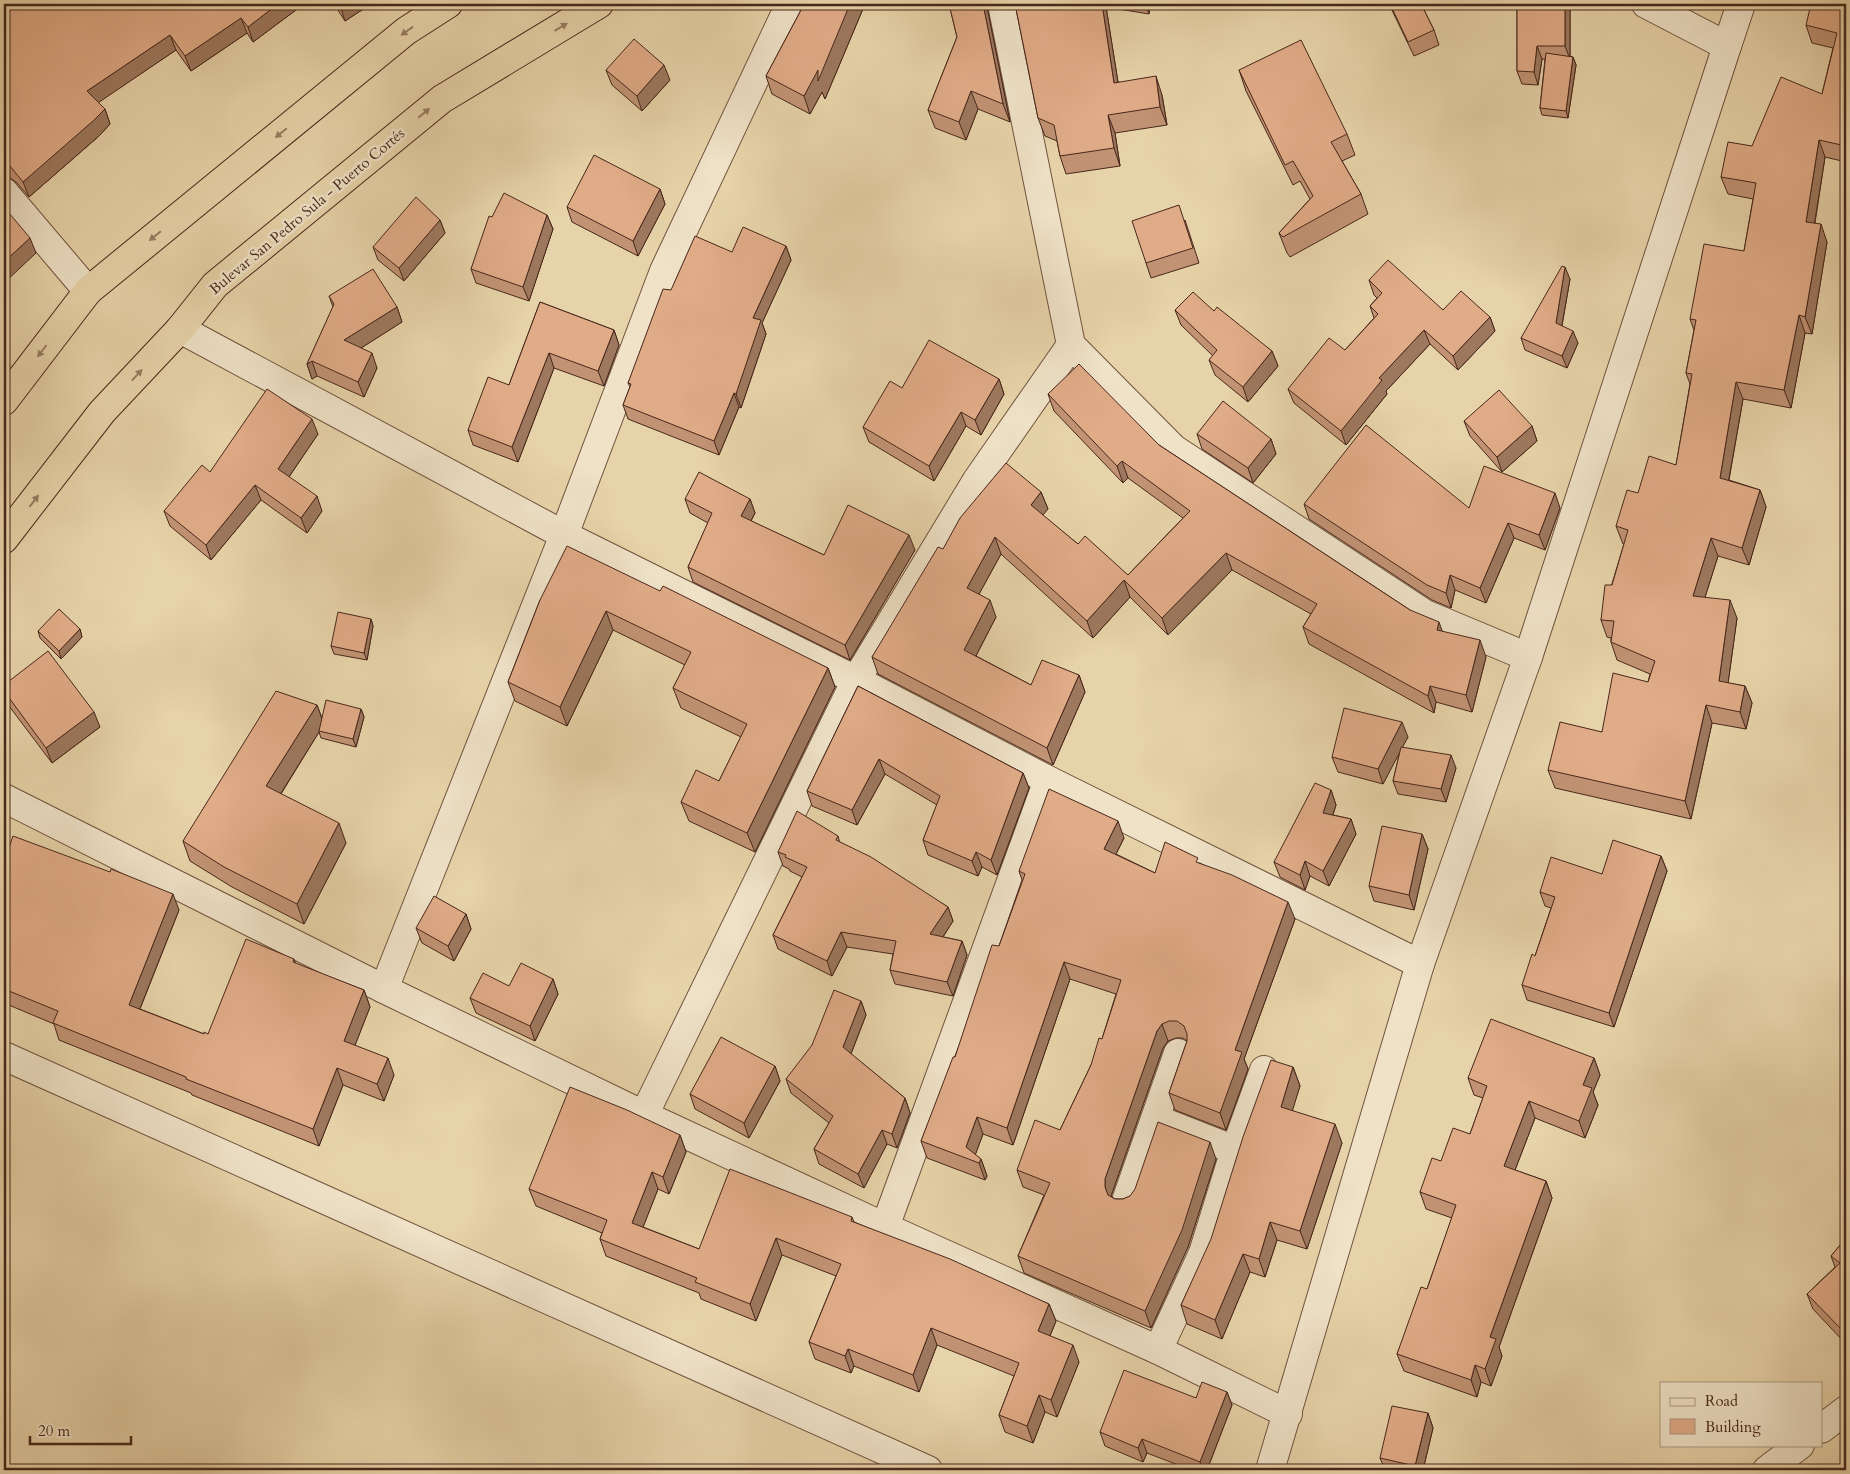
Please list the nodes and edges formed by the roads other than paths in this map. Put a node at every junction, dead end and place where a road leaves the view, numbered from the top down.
1 (448, 4) edge
2 (599, 4) edge
3 (790, 4) edge
4 (1002, 4) edge
5 (1646, 4) edge
6 (1742, 4) edge
7 (1727, 46) junction
8 (4, 192) edge
9 (88, 291) junction
10 (180, 329) junction
11 (1071, 346) junction
12 (4, 401) edge
13 (564, 535) junction
14 (4, 539) edge
15 (1528, 657) junction
16 (856, 680) junction
17 (1048, 780) junction
18 (4, 798) edge
19 (1420, 964) junction
20 (384, 989) junction
21 (1178, 1053) dead end
22 (4, 1056) edge
23 (1264, 1070) dead end
24 (644, 1115) junction
25 (1156, 1118) junction
26 (1235, 1150) junction
27 (1126, 1201) edge
28 (885, 1227) junction
29 (1158, 1350) junction
30 (1846, 1410) edge
31 (1288, 1414) junction
32 (1822, 1428) edge
33 (1799, 1446) edge
34 (928, 1470) edge
35 (1270, 1470) edge
36 (1767, 1470) edge

1 -> 9 highway
10 -> 2 highway, Bulevar San Pedro Sula - Puerto Cortés
3 - 13 street
4 - 11 street
5 - 7 street
6 - 7 street
7 - 15 street
8 - 9 street
9 -> 12 highway
10 - 13 street
14 -> 10 highway, Bulevar San Pedro Sula - Puerto Cortés
11 - 15 street
11 - 16 street
13 - 16 street
13 - 20 street
15 - 19 street
16 - 17 street
16 - 24 street
17 - 19 street
17 - 28 street
18 - 20 street
19 - 31 street
20 - 24 street
21 - 25 street
22 - 34 street
23 - 26 street
24 - 28 street
25 - 26 street
25 - 27 street
26 - 29 street
28 - 29 street
29 - 31 street
30 - 32 street
31 - 35 street
33 - 36 street

